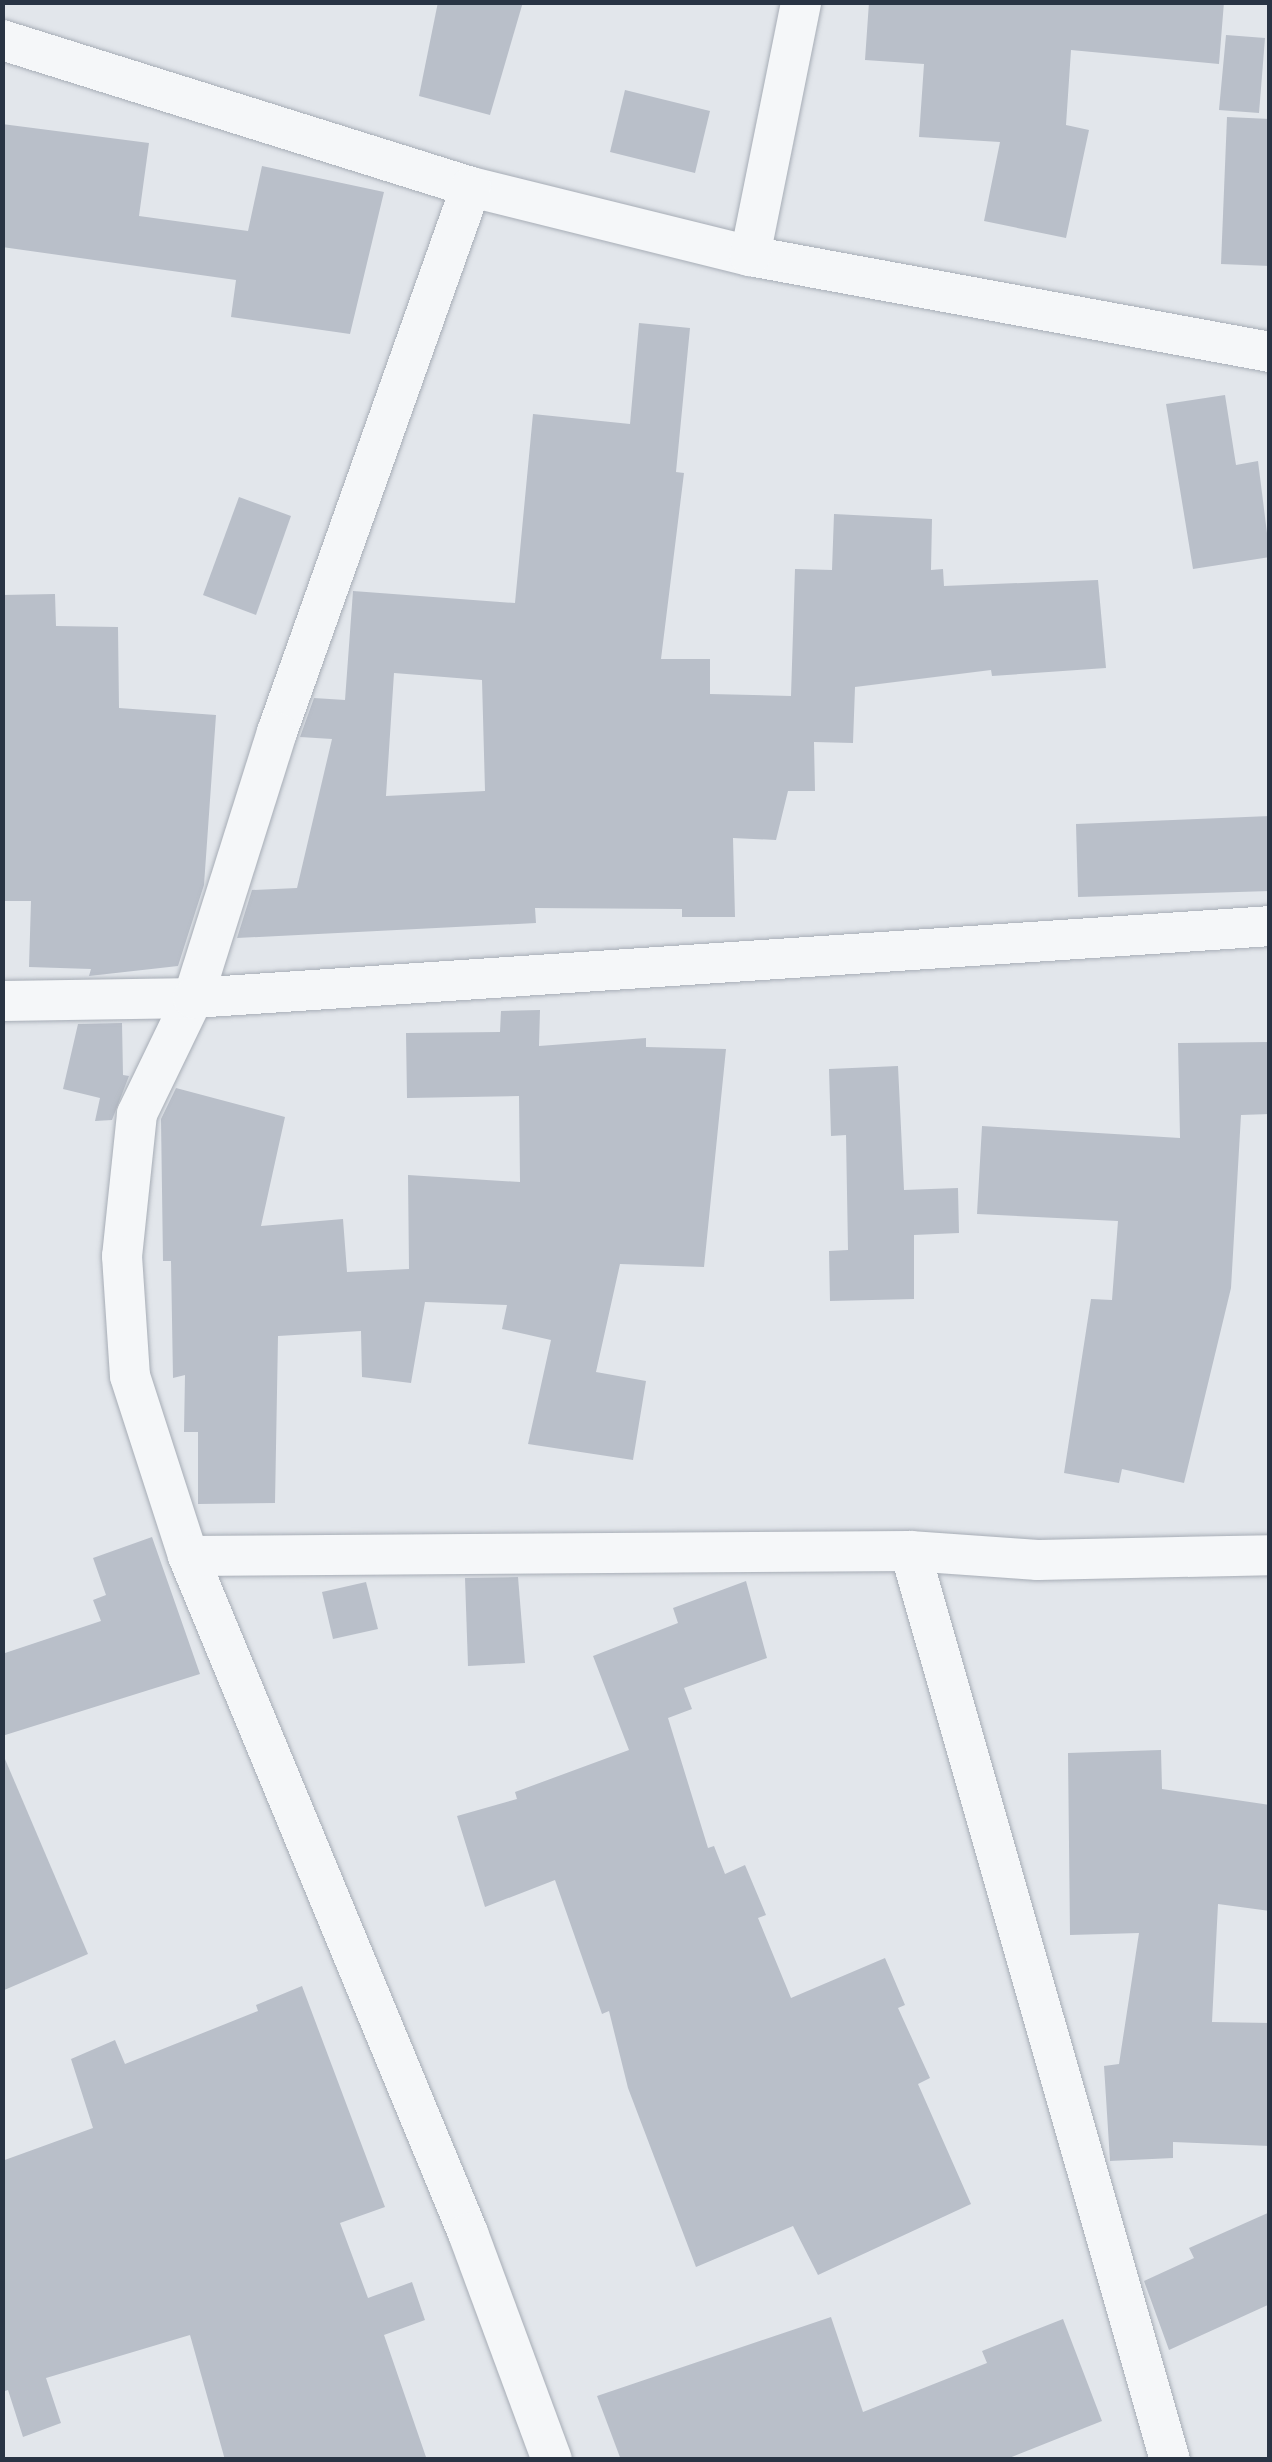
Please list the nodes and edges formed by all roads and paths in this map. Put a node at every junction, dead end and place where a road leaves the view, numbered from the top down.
1 (801, 2) edge
2 (2, 40) edge
3 (471, 188) junction
4 (750, 256) junction
5 (1270, 352) edge
6 (1270, 926) edge
7 (193, 998) junction
8 (2, 1002) edge
9 (910, 1551) junction
10 (1270, 1555) edge
11 (188, 1556) junction
12 (552, 2460) edge
13 (1170, 2460) edge

1 - 4 street
2 - 3 street
3 - 4 street
3 - 7 street
4 - 5 street
6 - 7 street
7 - 8 street
7 - 11 street
9 - 10 street
9 - 11 street
9 - 13 street
11 - 12 street

